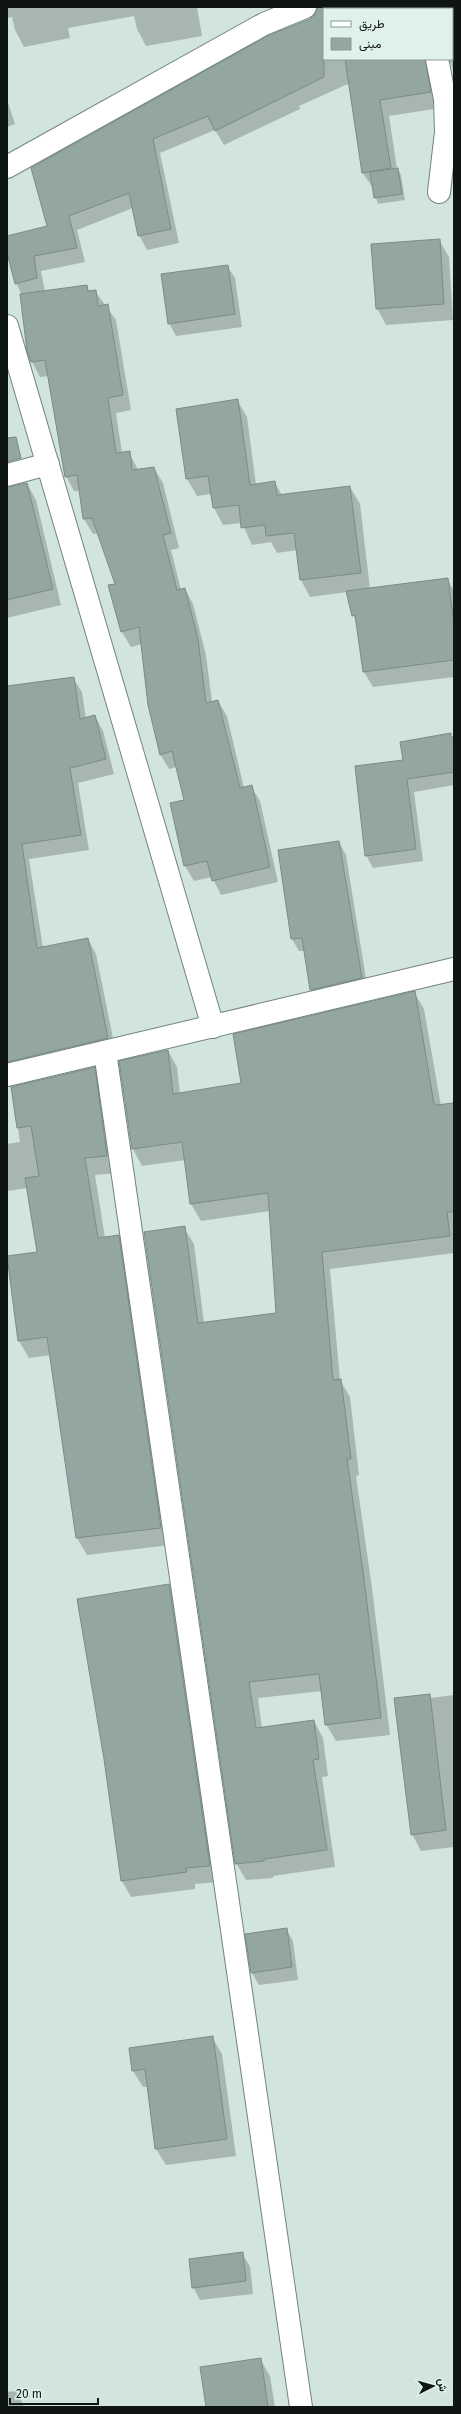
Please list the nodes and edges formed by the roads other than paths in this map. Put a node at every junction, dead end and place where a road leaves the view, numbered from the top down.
1 (305, 7) edge
2 (437, 60) edge
3 (7, 167) edge
4 (439, 192) dead end
5 (7, 326) edge
6 (48, 464) junction
7 (7, 475) edge
8 (454, 970) edge
9 (213, 1028) junction
10 (105, 1052) junction
11 (7, 1075) edge
12 (301, 2407) edge

1 - 3 street
2 - 4 street
5 - 6 street
6 - 7 street
6 - 9 street
8 - 9 street
9 - 10 street
10 - 11 street
10 - 12 street

